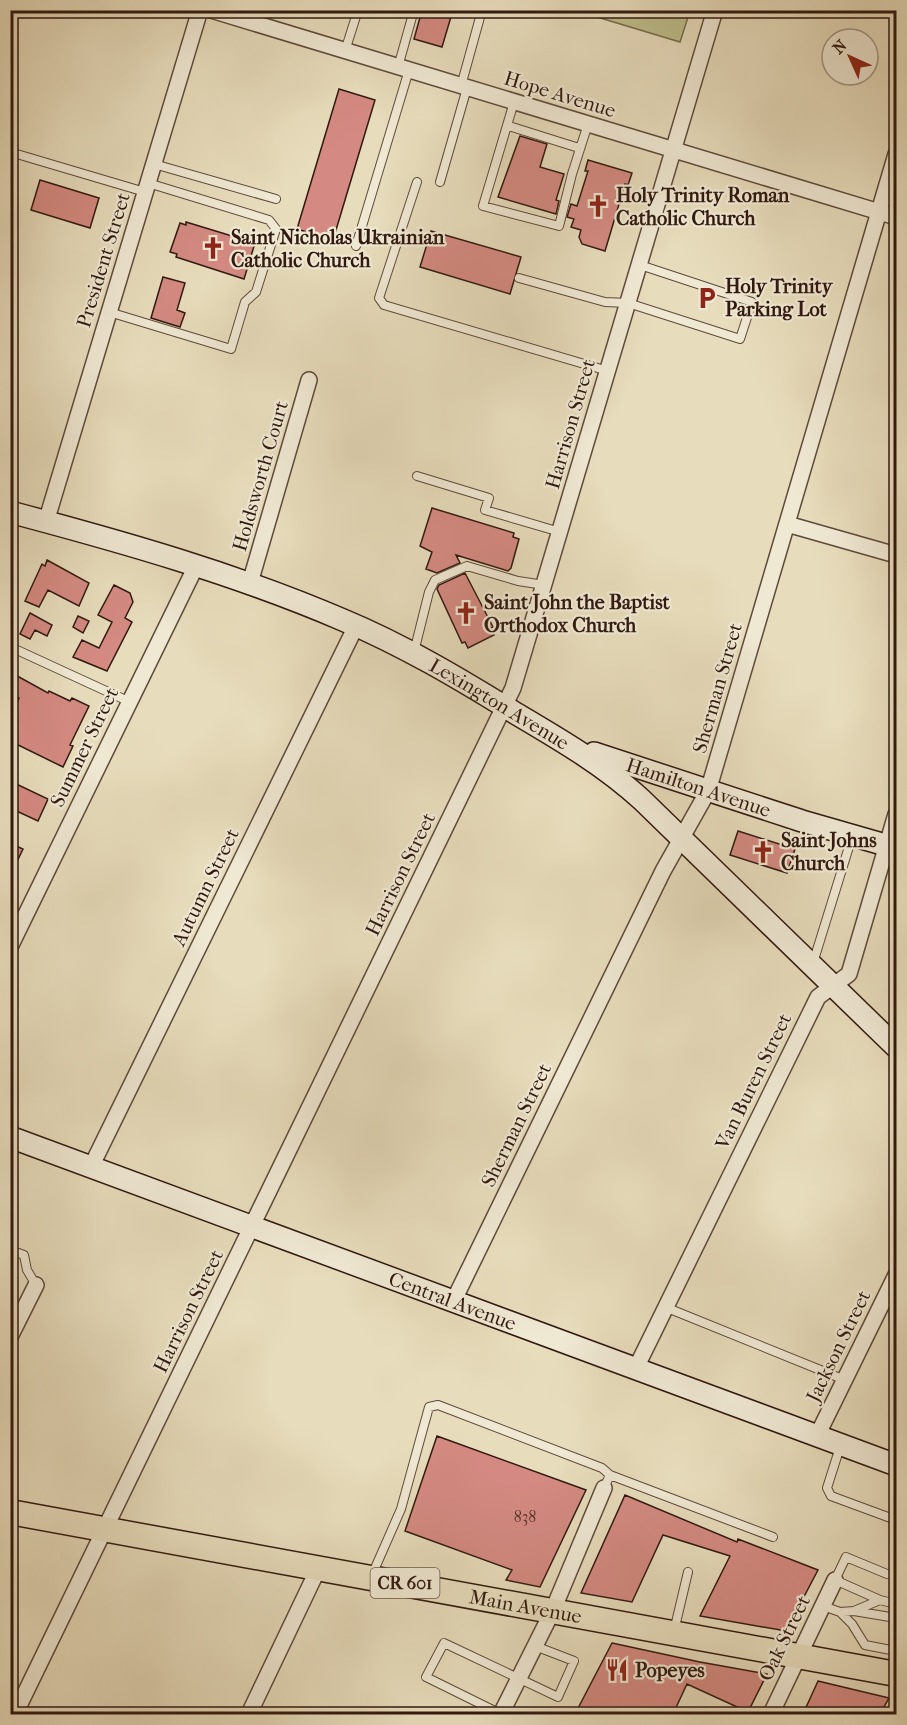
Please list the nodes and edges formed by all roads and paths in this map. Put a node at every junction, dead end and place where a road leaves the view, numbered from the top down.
1 (200, 10) edge
2 (211, 10) edge
3 (358, 10) edge
4 (414, 10) edge
5 (482, 10) edge
6 (715, 10) edge
7 (345, 51) junction
8 (404, 69) junction
9 (464, 87) junction
10 (514, 102) junction
11 (588, 124) junction
12 (509, 126) junction
13 (579, 148) junction
14 (674, 150) junction
15 (10, 152) edge
16 (897, 154) edge
17 (153, 164) junction
18 (417, 182) dead end
19 (440, 182) dead end
20 (146, 188) junction
21 (276, 199) dead end
22 (879, 212) junction
23 (897, 217) edge
24 (356, 246) dead end
25 (639, 265) junction
26 (519, 278) dead end
27 (628, 303) junction
28 (109, 312) junction
29 (608, 371) junction
30 (309, 381) dead end
31 (417, 476) dead end
32 (10, 512) edge
33 (46, 522) junction
34 (787, 524) junction
35 (560, 532) junction
36 (897, 555) edge
37 (196, 566) junction
38 (250, 583) junction
39 (544, 585) junction
40 (356, 626) junction
41 (17, 650) dead end
42 (413, 654) junction
43 (130, 702) junction
44 (505, 706) junction
45 (569, 745) junction
46 (708, 791) junction
47 (897, 814) edge
48 (852, 836) junction
49 (682, 840) junction
50 (892, 847) edge
51 (11, 946) edge
52 (812, 965) junction
53 (834, 986) junction
54 (897, 1047) edge
55 (10, 1137) edge
56 (91, 1167) junction
57 (253, 1226) junction
58 (10, 1250) edge
59 (897, 1275) edge
60 (36, 1286) joint
61 (454, 1300) junction
62 (666, 1307) junction
63 (10, 1337) edge
64 (636, 1368) junction
65 (845, 1380) junction
66 (817, 1436) junction
67 (841, 1445) junction
68 (897, 1465) edge
69 (607, 1482) junction
70 (10, 1512) edge
71 (897, 1520) edge
72 (105, 1529) junction
73 (773, 1537) dead end
74 (319, 1567) junction
75 (688, 1572) dead end
76 (887, 1574) dead end
77 (372, 1576) junction
78 (835, 1580) junction
79 (880, 1600) junction
80 (897, 1605) edge
81 (824, 1606) junction
82 (553, 1610) junction
83 (854, 1611) junction
84 (840, 1612) junction
85 (897, 1618) edge
86 (674, 1632) junction
87 (535, 1646) junction
88 (897, 1651) edge
89 (799, 1656) junction
90 (897, 1674) edge
91 (519, 1679) junction
92 (15, 1714) edge
93 (249, 1714) edge
94 (501, 1714) edge
95 (771, 1714) edge

1 - 17 street, President Street
2 - 7 street, Hope Avenue
3 - 7 lane
4 - 8 lane
5 - 9 lane
6 - 14 street, Harrison Street
7 - 8 street, Hope Avenue
8 - 9 street, Hope Avenue
8 - 24 lane
9 - 10 street, Hope Avenue
9 - 19 lane
10 - 11 street, Hope Avenue
10 - 12 lane
11 - 13 lane
11 - 14 street, Hope Avenue
12 - 13 lane
12 - 13 lane
14 - 22 street, Hope Avenue
14 - 25 street, Harrison Street
15 - 20 lane
16 - 22 street, Sherman Street
17 - 20 street, President Street
17 - 21 lane
18 - 29 lane
20 - 28 street, President Street
20 - 28 lane
22 - 23 street, Hope Avenue
22 - 34 street, Sherman Street
25 - 27 street, Harrison Street
25 - 27 lane
26 - 27 lane
27 - 29 street, Harrison Street
28 - 33 street, President Street
29 - 35 street, Harrison Street
30 - 38 street, Holdsworth Court
31 - 35 lane
32 - 33 main road, Lexington Avenue
33 - 37 main road, Lexington Avenue
34 - 36 street
34 - 46 street, Sherman Street
35 - 39 street, Harrison Street
37 - 38 main road, Lexington Avenue
37 - 43 street, Summer Street
38 - 40 main road, Lexington Avenue
39 - 42 lane
39 - 44 street, Harrison Street
40 - 42 main road, Lexington Avenue
40 - 56 street, Autumn Street
41 - 43 lane
42 - 44 main road, Lexington Avenue
43 - 51 street, Summer Street
44 - 45 main road, Lexington Avenue
44 - 57 street, Harrison Street
45 - 46 main road, Hamilton Avenue
45 - 49 main road, Lexington Avenue
46 - 48 main road, Hamilton Avenue
46 - 49 street, Sherman Street
47 - 50 street, Van Buren Street
48 - 50 main road, Hamilton Avenue
48 - 52 lane
49 - 52 main road, Lexington Avenue
49 - 61 street, Sherman Street
50 - 53 street, Van Buren Street
52 - 53 main road, Lexington Avenue
53 - 54 main road, Lexington Avenue
53 - 62 street, Van Buren Street
55 - 56 main road, Central Avenue
56 - 57 main road, Central Avenue
57 - 61 main road, Central Avenue
57 - 72 street, Harrison Street
58 - 60 lane
59 - 65 street, Jackson Street
60 - 63 street
61 - 64 main road, Central Avenue
62 - 64 street, Van Buren Street
62 - 65 lane
64 - 66 main road, Central Avenue
65 - 66 street, Jackson Street
66 - 67 main road, Central Avenue
67 - 68 main road, Central Avenue
67 - 71 lane
69 - 73 lane
69 - 77 lane
69 - 82 street
70 - 72 main road, Main Avenue / CR 601
72 - 74 main road, Main Avenue / CR 601
72 - 92 street, Harrison Street
74 - 77 main road, Main Avenue / CR 601
74 - 93 street
75 - 86 lane
76 - 78 lane
77 - 82 main road, Main Avenue / CR 601
78 - 79 lane
78 - 81 street, Oak Street
79 - 80 lane
79 - 83 lane
81 - 84 lane
81 - 89 street, Oak Street
82 - 86 main road, Main Avenue / CR 601
82 - 87 street
83 - 84 lane
83 - 85 lane
84 - 88 lane
86 - 89 main road, Main Avenue / CR 601
87 - 91 street
87 - 91 lane
89 - 90 main road, Main Avenue / CR 601
89 - 95 street, Oak Street
91 - 94 street
91 - 94 lane

